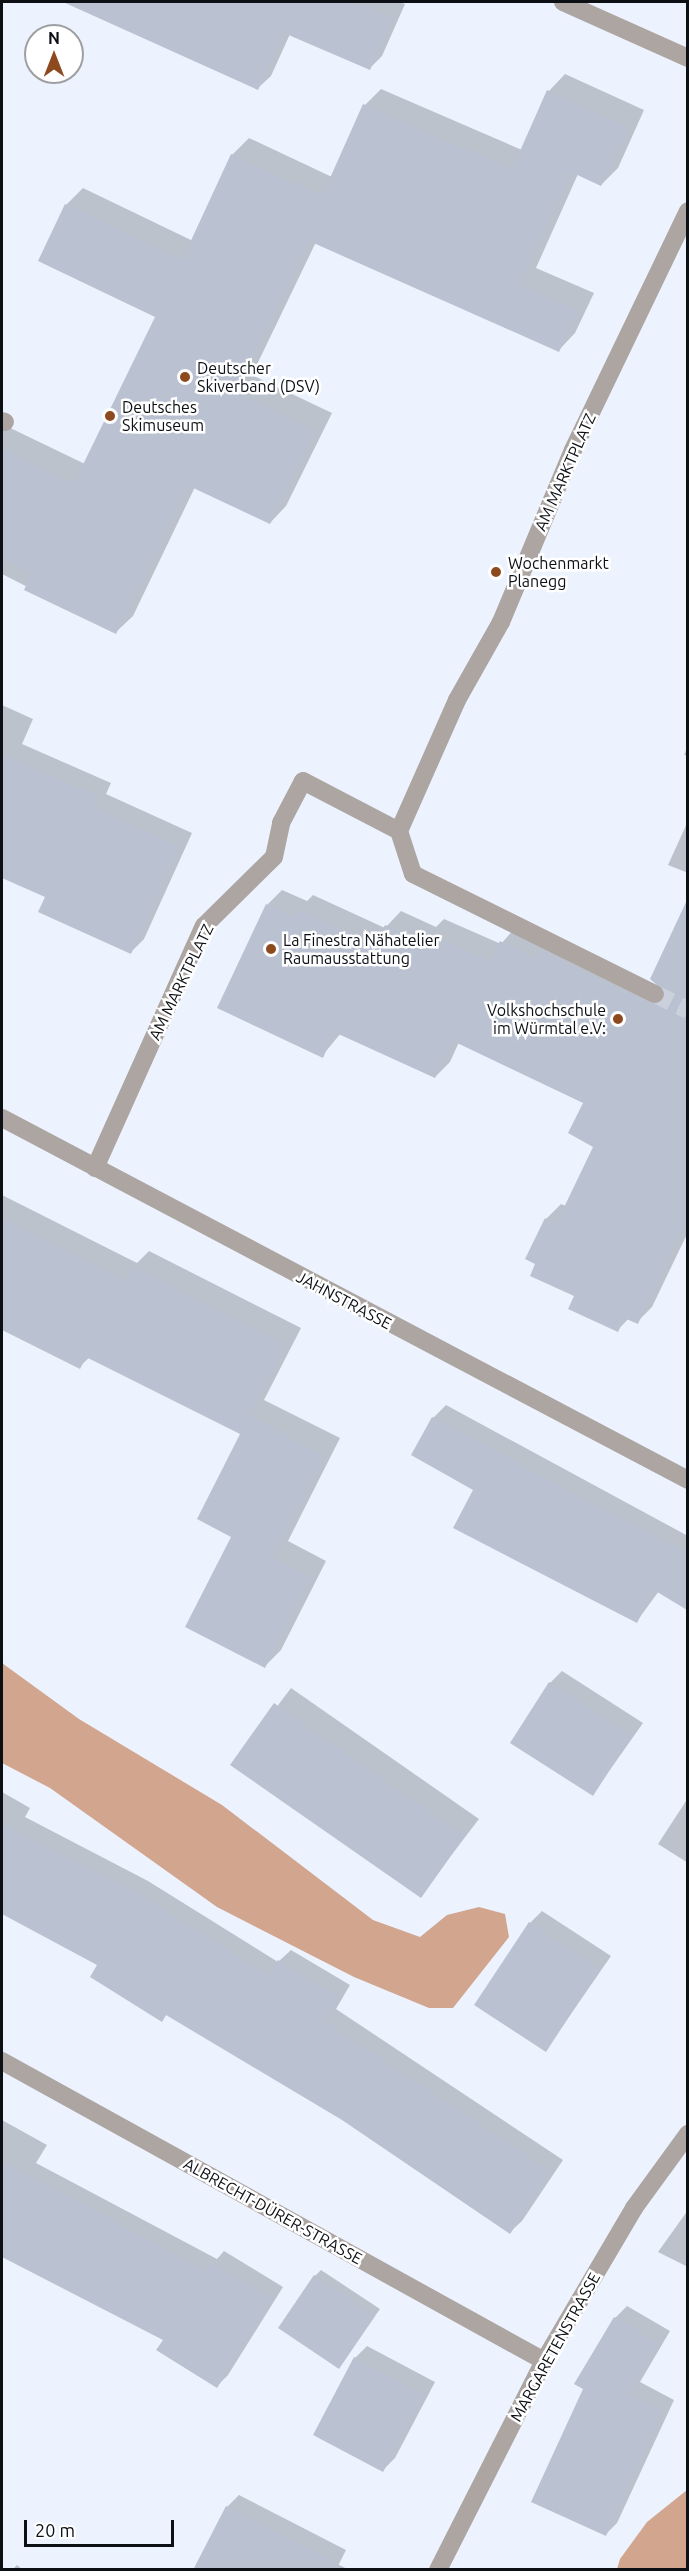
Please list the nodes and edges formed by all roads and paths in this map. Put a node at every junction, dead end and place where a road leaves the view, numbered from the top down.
1 (563, 2) edge
2 (687, 58) edge
3 (687, 211) edge
4 (399, 831) junction
5 (655, 994) tunnel mouth
6 (2, 1118) edge
7 (95, 1168) junction
8 (687, 1480) edge
9 (2, 2061) edge
10 (687, 2134) edge
11 (544, 2361) junction
12 (438, 2570) edge

1 - 2 street
3 - 4 street, AM MARKTPLATZ
4 - 5 street
4 - 7 street, AM MARKTPLATZ
6 - 7 street, JAHNSTRASSE
7 - 8 street, JAHNSTRASSE
9 - 11 street, ALBRECHT-DÜRER-STRASSE
10 - 11 street, MARGARETENSTRASSE
11 - 12 street, MARGARETENSTRASSE

